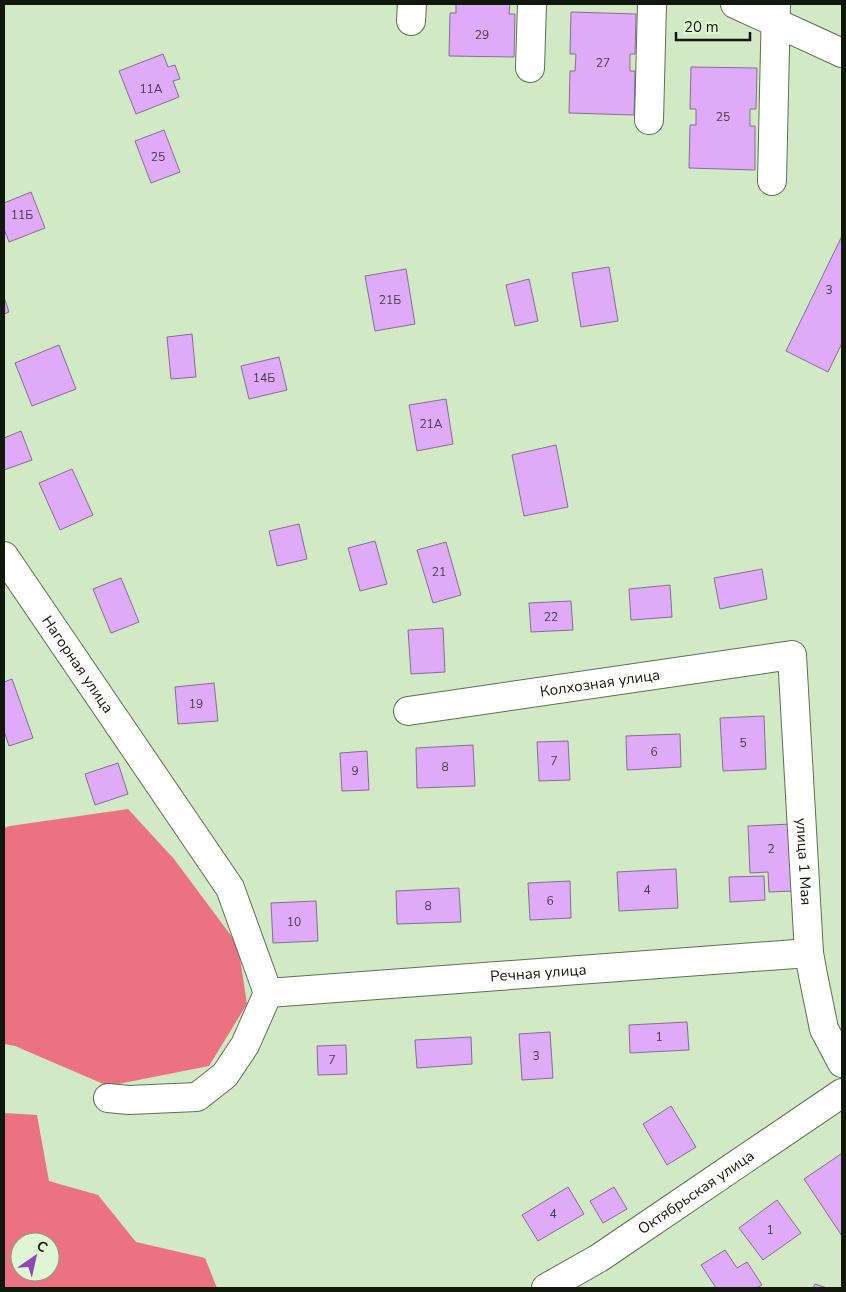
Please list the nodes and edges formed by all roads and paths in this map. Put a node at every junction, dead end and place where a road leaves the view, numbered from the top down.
1 (532, 4) edge
2 (652, 4) edge
3 (735, 4) edge
4 (776, 13) edge
5 (842, 53) edge
6 (530, 68) dead end
7 (649, 120) dead end
8 (772, 181) dead end
9 (4, 556) edge
10 (792, 655) joint
11 (408, 711) dead end
12 (809, 953) junction
13 (268, 993) junction
14 (842, 1063) edge
15 (842, 1093) edge
16 (108, 1098) dead end
17 (546, 1288) edge

1 - 6 street
2 - 7 street
3 - 4 street
4 - 5 street
4 - 8 street
9 - 13 street, Нагорная улица
10 - 11 street, Колхозная улица
10 - 12 street, улица 1 Мая
12 - 13 street, Речная улица
12 - 14 street, улица 1 Мая
13 - 16 street
15 - 17 street, Октябрьская улица

